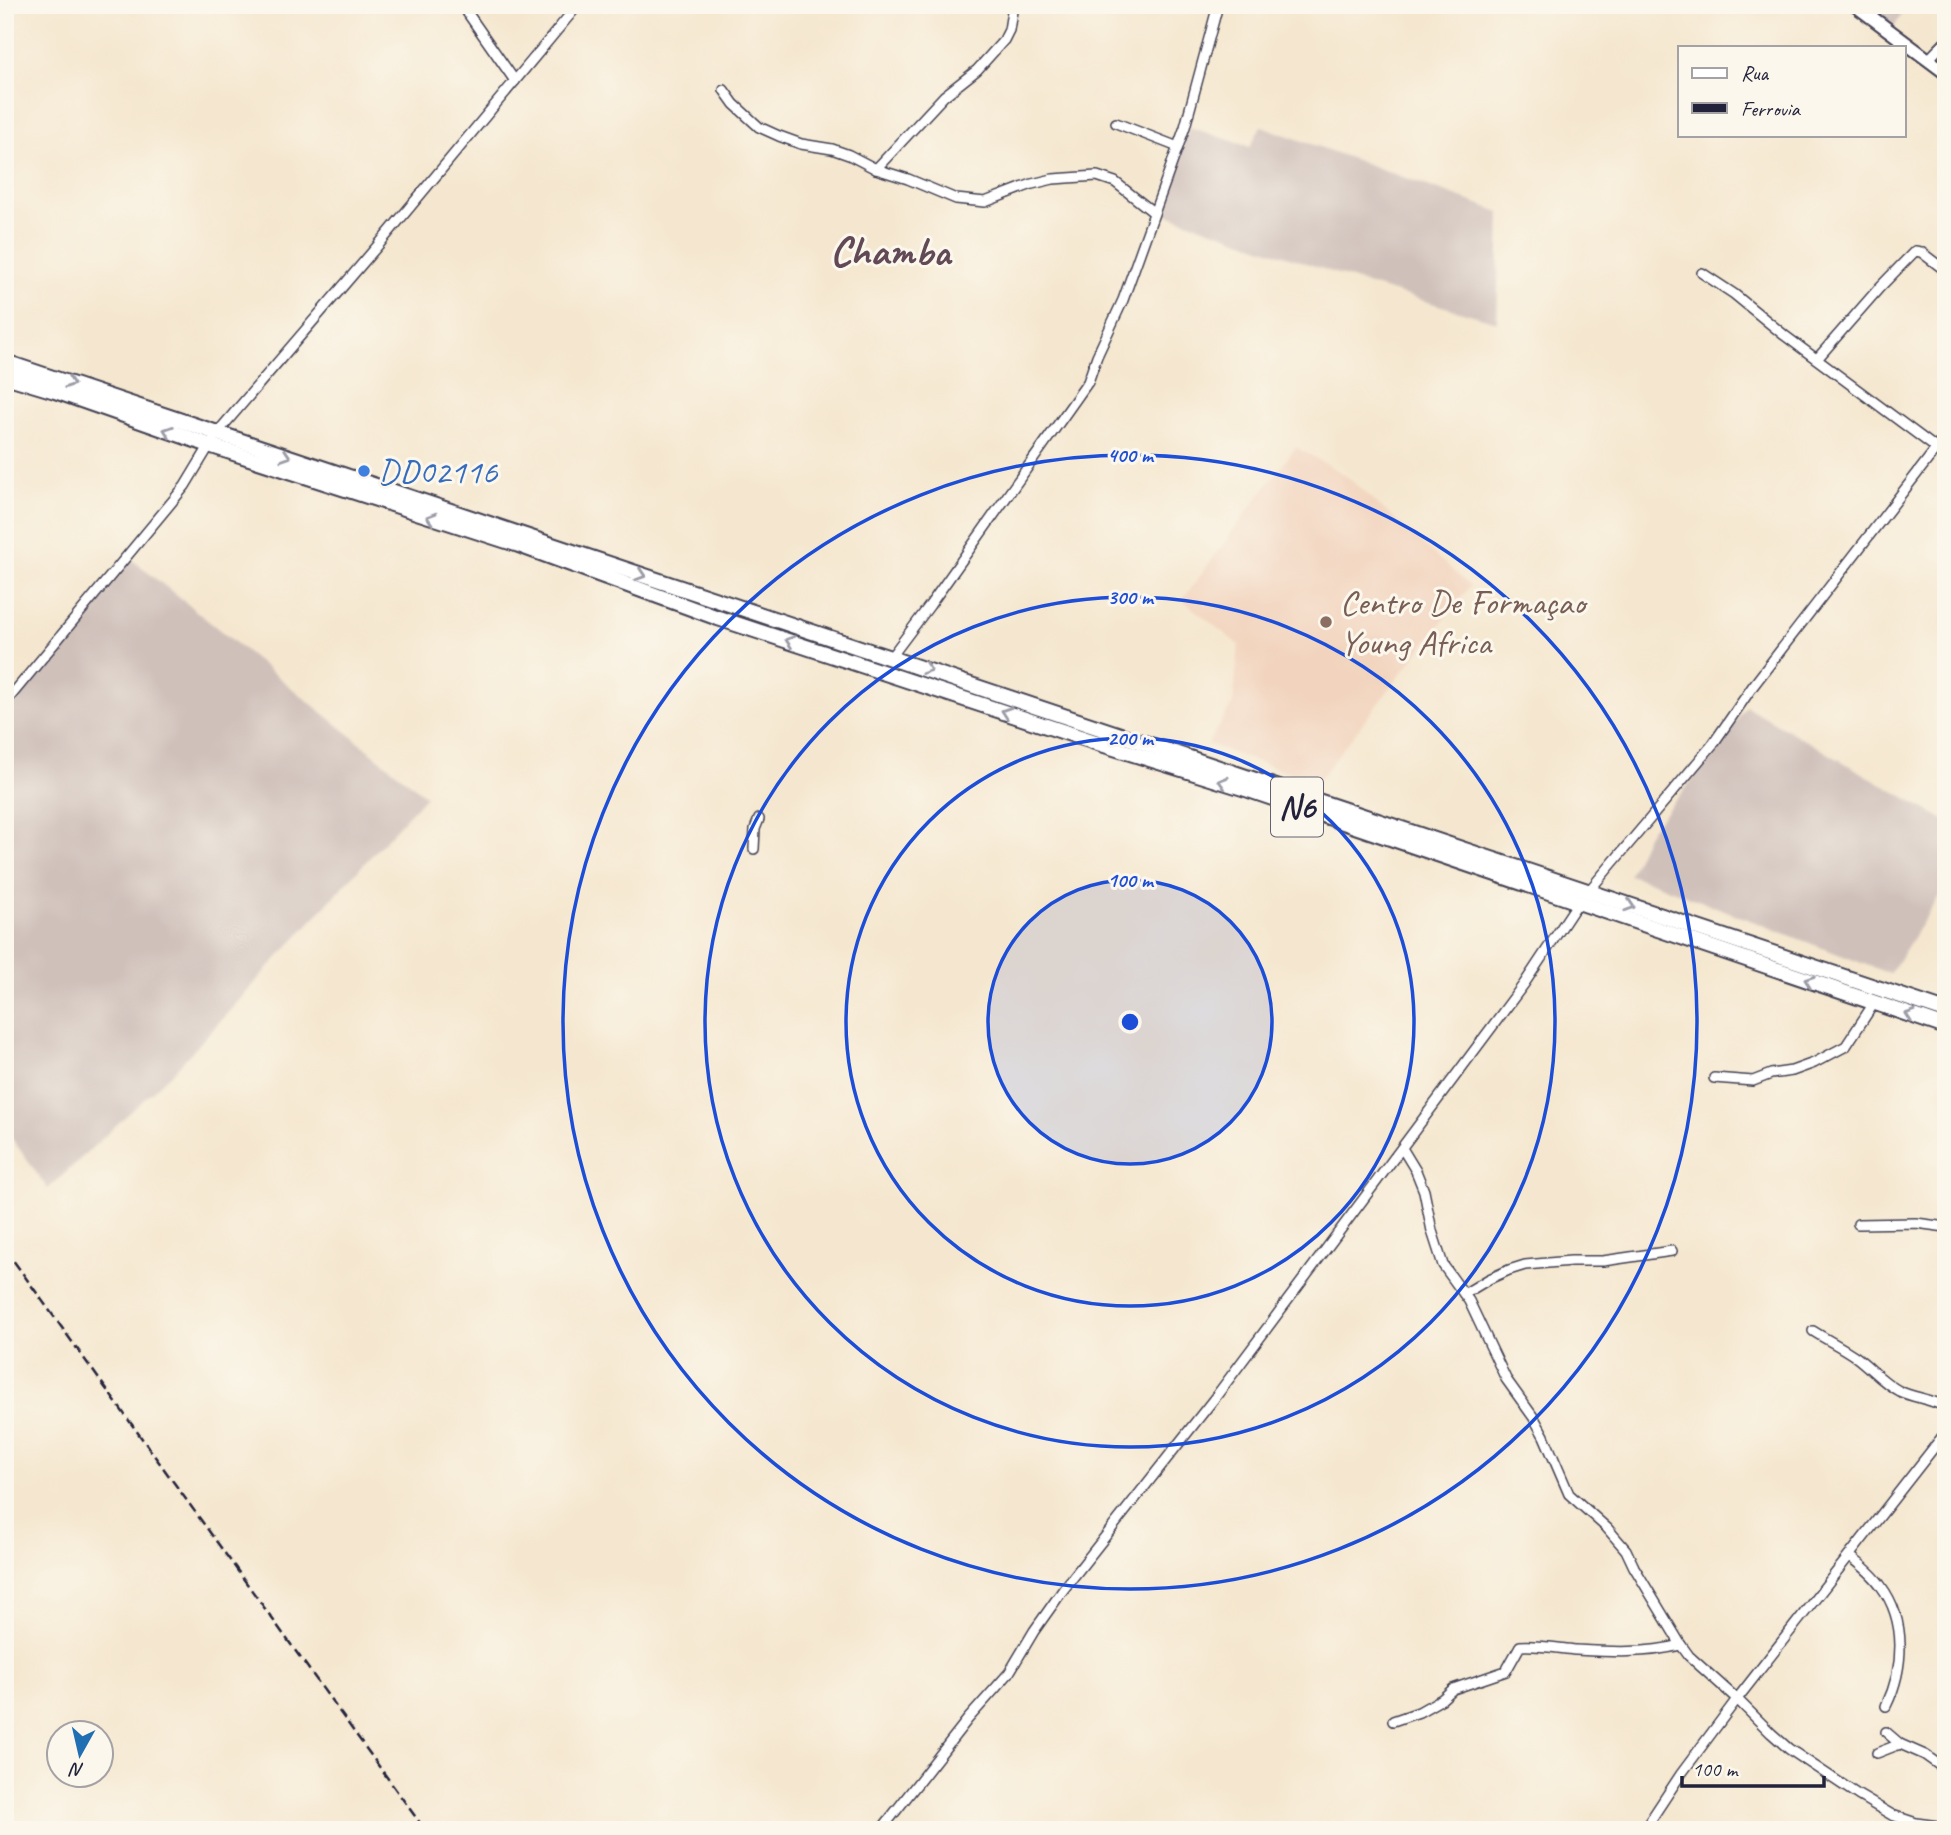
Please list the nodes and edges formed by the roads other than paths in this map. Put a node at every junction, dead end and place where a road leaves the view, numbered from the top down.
1 (462, 5) edge
2 (578, 5) edge
3 (1013, 5) edge
4 (1218, 5) edge
5 (1855, 5) edge
6 (1946, 41) edge
7 (1928, 60) junction
8 (1946, 73) edge
9 (515, 81) junction
10 (724, 90) dead end
11 (1116, 123) dead end
12 (1178, 147) junction
13 (876, 169) junction
14 (1153, 212) junction
15 (1946, 271) edge
16 (1702, 273) dead end
17 (1817, 359) junction
18 (5, 362) edge
19 (5, 376) edge
20 (1946, 436) edge
21 (213, 439) junction
22 (1936, 448) junction
23 (891, 657) junction
24 (5, 703) edge
25 (759, 818) dead end
26 (754, 849) dead end
27 (1584, 897) junction
28 (1874, 1003) junction
29 (1946, 1011) edge
30 (1946, 1027) edge
31 (1714, 1078) dead end
32 (1402, 1148) junction
33 (1858, 1224) dead end
34 (1946, 1227) edge
35 (1672, 1251) dead end
36 (1464, 1294) junction
37 (1813, 1331) dead end
38 (1946, 1407) edge
39 (1946, 1432) edge
40 (1850, 1556) junction
41 (1681, 1645) junction
42 (1737, 1699) junction
43 (1886, 1706) dead end
44 (1393, 1721) dead end
45 (1886, 1732) dead end
46 (1900, 1744) junction
47 (1877, 1753) dead end
48 (1946, 1770) edge
49 (1946, 1827) edge
50 (1644, 1829) edge
51 (881, 1830) edge
52 (1629, 1830) edge

1 - 9 street
2 - 9 street
3 - 13 street
4 - 12 street
5 - 7 main road
6 - 7 street
7 - 8 main road
9 - 21 street
10 - 13 street
11 - 12 street
12 - 14 street
13 - 14 street
14 - 23 street
15 - 17 street
16 - 17 street
17 - 22 street
18 -> 21 highway, N6
21 -> 19 highway, N6
20 - 22 street
21 -> 23 highway, N6
21 - 24 street
27 -> 21 highway, N6
22 - 27 street
23 -> 27 highway, N6
25 - 26 street
28 -> 27 highway, N6
27 -> 29 highway, N6
27 - 32 street
30 -> 28 highway, N6
28 - 31 street
32 - 36 street
32 - 51 street
33 - 34 street
35 - 36 street
36 - 41 street
37 - 38 street
39 - 40 street
40 - 42 street
40 - 43 street
41 - 42 street
41 - 44 street
42 - 49 street
42 - 50 street
45 - 46 street
46 - 47 street
46 - 48 street
50 - 52 street

